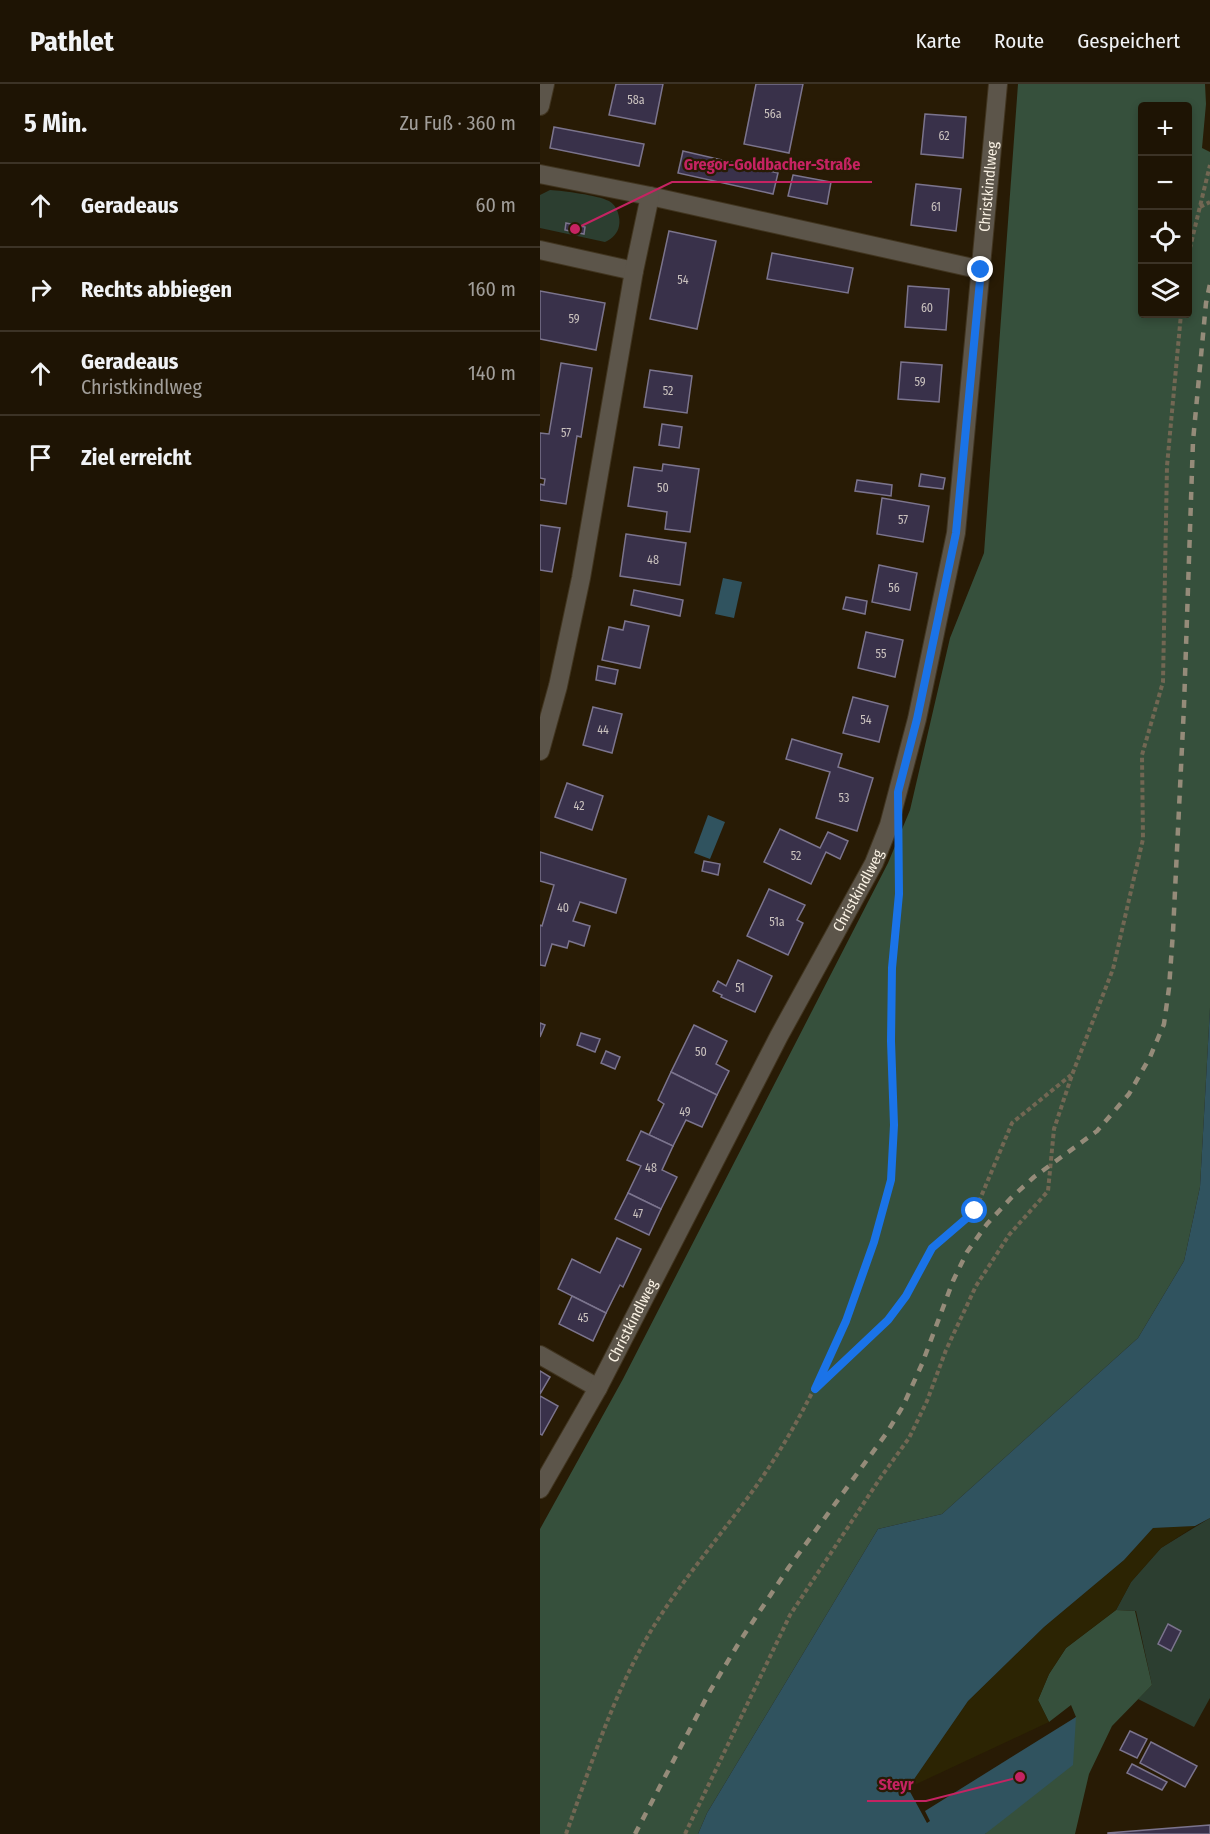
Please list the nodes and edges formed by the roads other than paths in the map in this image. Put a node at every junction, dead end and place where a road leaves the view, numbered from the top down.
1 (545, 84) edge
2 (999, 84) edge
3 (540, 106) edge
4 (540, 174) edge
5 (650, 196) junction
6 (540, 250) edge
7 (981, 270) junction
8 (634, 271) junction
9 (540, 751) edge
10 (540, 1355) edge
11 (597, 1388) junction
12 (540, 1489) edge

1 - 3 street
2 - 7 street, Christkindlweg
4 - 5 street
5 - 7 street
5 - 8 street
6 - 8 street
7 - 11 street, Christkindlweg
8 - 9 street
10 - 11 street
11 - 12 street, Christkindlweg

